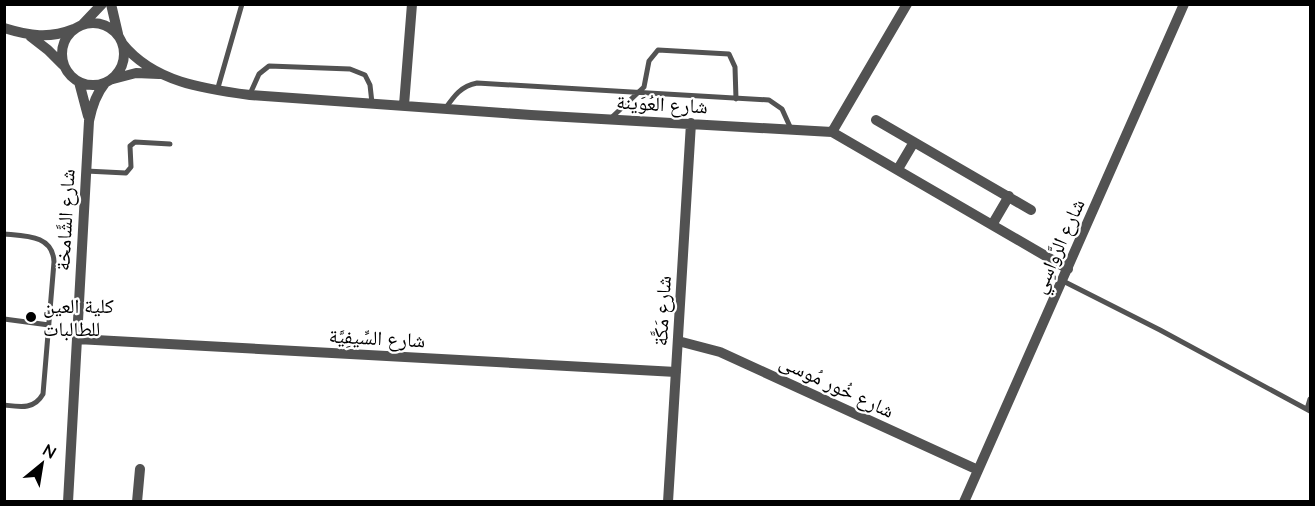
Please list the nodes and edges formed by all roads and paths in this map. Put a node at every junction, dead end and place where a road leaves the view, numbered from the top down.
1 (102, 4) edge
2 (111, 4) edge
3 (242, 4) edge
4 (412, 4) edge
5 (907, 4) edge
6 (1184, 4) edge
7 (79, 27) junction
8 (4, 28) edge
9 (29, 36) junction
10 (120, 39) junction
11 (64, 66) junction
12 (162, 75) junction
13 (109, 81) junction
14 (79, 82) junction
15 (217, 91) junction
16 (639, 93) junction
17 (250, 95) junction
18 (736, 99) junction
19 (373, 104) junction
20 (404, 105) junction
21 (445, 110) junction
22 (610, 119) junction
23 (876, 120) dead end
24 (89, 121) junction
25 (691, 123) junction
26 (791, 129) junction
27 (832, 132) junction
28 (914, 142) junction
29 (170, 144) dead end
30 (898, 169) junction
31 (86, 171) junction
32 (1009, 196) junction
33 (1031, 210) dead end
34 (992, 225) junction
35 (4, 234) edge
36 (1068, 269) junction
37 (1063, 281) junction
38 (4, 319) edge
39 (49, 324) junction
40 (76, 339) junction
41 (678, 341) junction
42 (676, 372) junction
43 (1311, 399) edge
44 (4, 405) edge
45 (1309, 410) edge
46 (140, 469) dead end
47 (978, 470) junction
48 (68, 501) edge
49 (137, 501) edge
50 (668, 501) edge
51 (964, 501) edge

1 - 7 street
2 - 10 street
3 - 15 lane
4 - 20 street
5 - 27 street
6 - 36 street, شارع الرَّواسِي
7 - 9 street
7 - 10 street
7 - 11 street
8 - 9 street
9 - 11 street
10 - 12 street, شارع العُوَينة
10 - 13 street
11 - 14 street
12 - 13 street, شارع العُوَينة
12 - 15 street, شارع العُوَينة
13 - 14 street
13 - 24 street, شارع الشَّامخة
14 - 24 street, شارع الشَّامخة
15 - 17 street, شارع العُوَينة
16 - 18 lane
16 - 18 lane
16 - 21 lane
16 - 22 lane
17 - 19 street, شارع العُوَينة
17 - 19 lane
18 - 26 lane
19 - 20 street, شارع العُوَينة
20 - 21 street, شارع العُوَينة
21 - 22 street, شارع العُوَينة
22 - 25 street, شارع العُوَينة
23 - 28 street
24 - 31 street, شارع الشَّامخة
25 - 26 street, شارع العُوَينة
25 - 41 street, شارع مَكَّة
26 - 27 street, شارع العُوَينة
27 - 30 street, شارع العُوَينة
28 - 30 street
28 - 32 street
29 - 31 lane
30 - 34 street, شارع العُوَينة
31 - 40 street, شارع الشَّامخة
32 - 33 street
32 - 34 street
34 - 36 street, شارع العُوَينة
35 - 39 lane
36 - 37 street, شارع الرَّواسِي
37 - 45 lane
37 - 47 street, شارع الرَّواسِي
38 - 39 lane
39 - 44 lane
40 - 42 street, شارع السِّيفِيَّة
40 - 48 street, شارع الشَّامخة
41 - 42 street, شارع مَكَّة
41 - 47 street, شارع خُور مُوسى
42 - 50 street, شارع مَكَّة
43 - 45 lane
46 - 49 street
47 - 51 street, شارع الرَّواسِي

